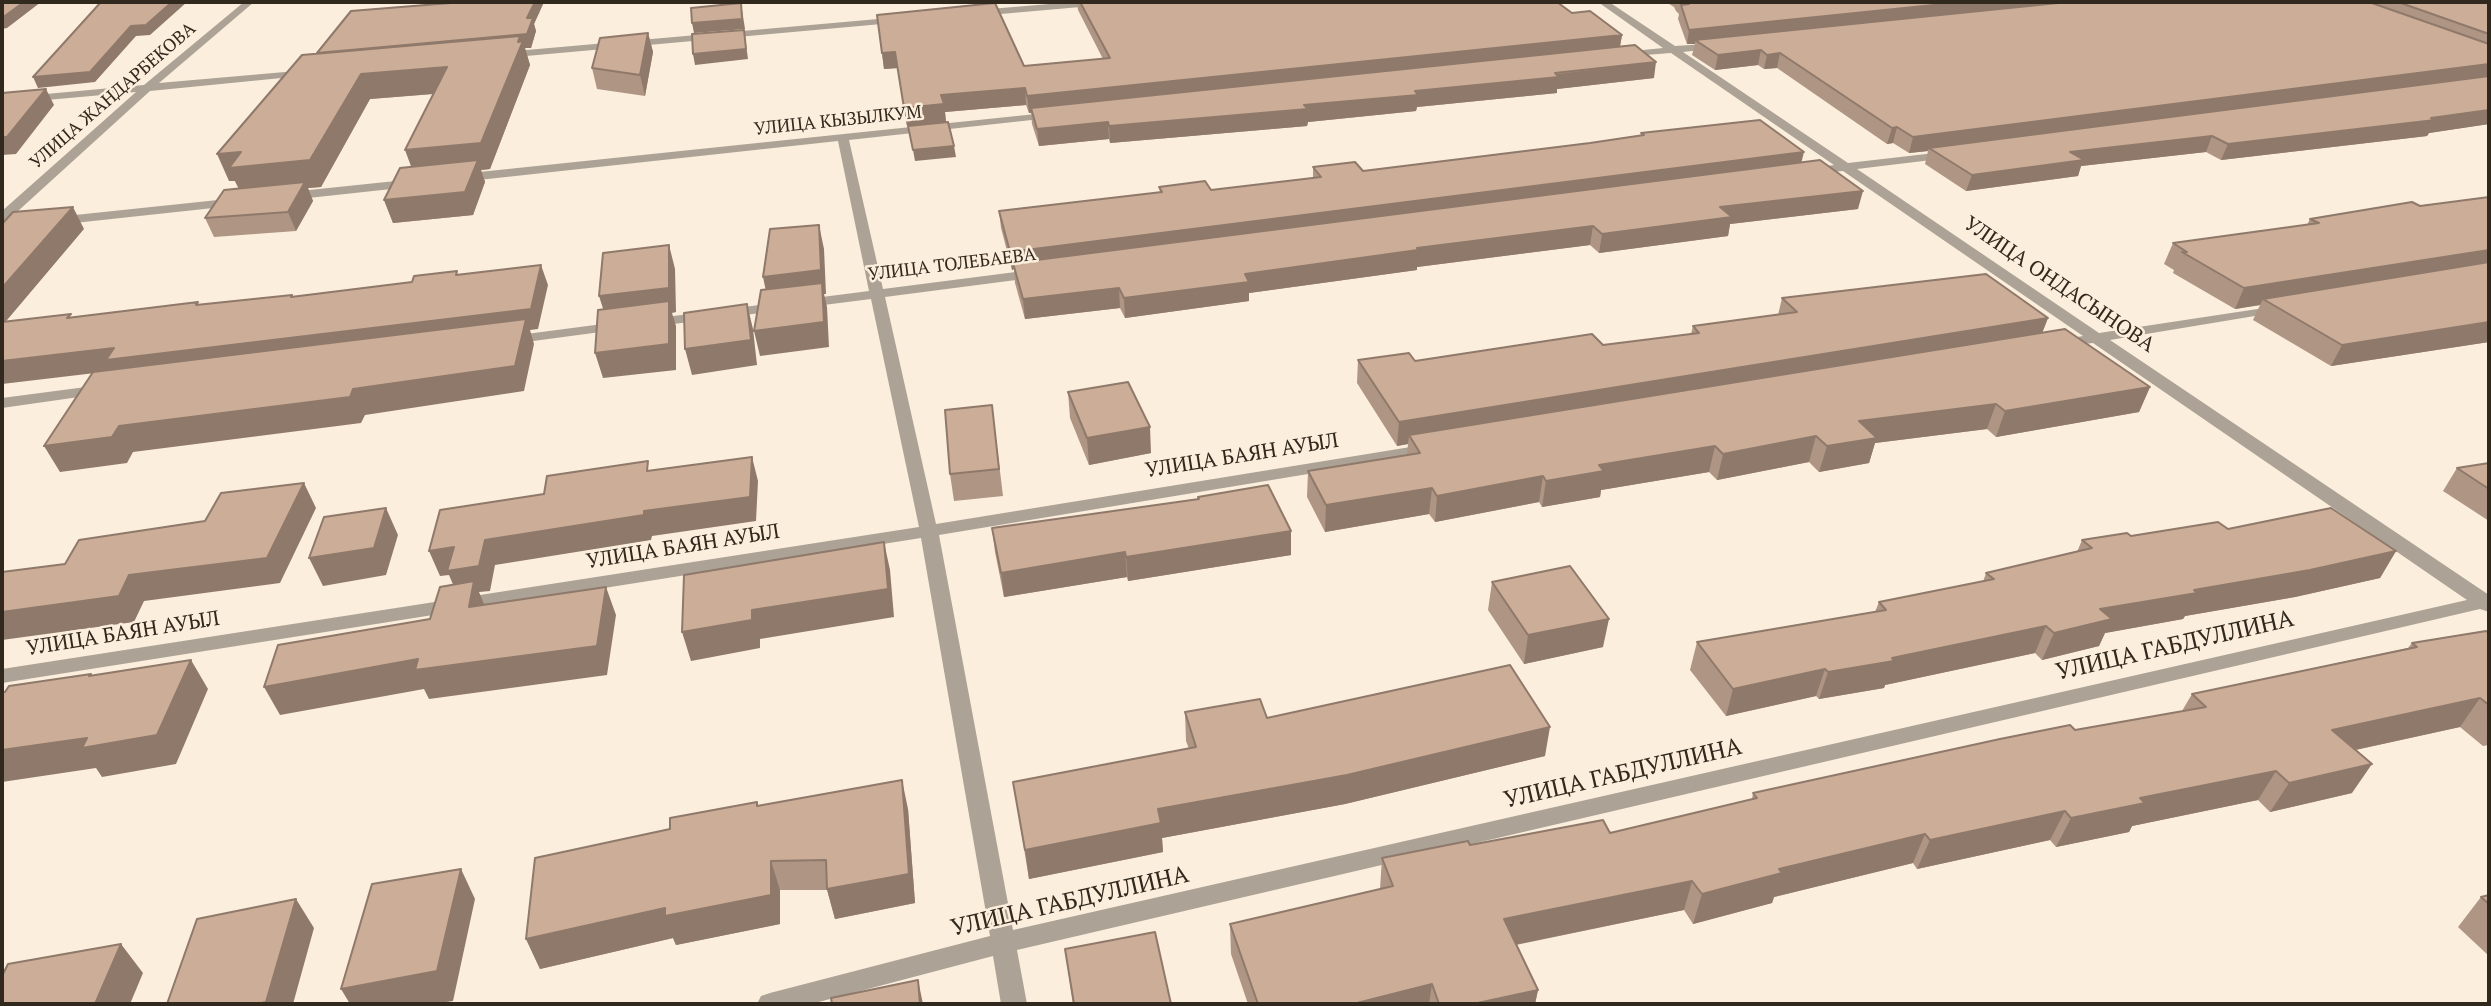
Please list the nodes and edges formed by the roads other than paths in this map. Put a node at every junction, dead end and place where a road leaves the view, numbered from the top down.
1 (249, 2) edge
2 (1103, 2) edge
3 (1603, 2) edge
4 (965, 14) edge
5 (909, 19) edge
6 (1727, 44) edge
7 (1673, 50) junction
8 (494, 56) edge
9 (1604, 57) edge
10 (314, 72) edge
11 (148, 87) junction
12 (2, 101) edge
13 (1064, 114) edge
14 (843, 138) junction
15 (1958, 153) edge
16 (1849, 167) junction
17 (1794, 174) edge
18 (443, 180) edge
19 (429, 182) edge
20 (278, 198) edge
21 (250, 201) edge
22 (2, 218) edge
23 (43, 223) edge
24 (16, 226) edge
25 (2, 227) edge
26 (1055, 271) edge
27 (876, 295) junction
28 (2300, 305) edge
29 (2098, 338) junction
30 (502, 341) edge
31 (2043, 347) edge
32 (113, 389) edge
33 (2, 403) edge
34 (1452, 445) edge
35 (929, 531) junction
36 (2487, 603) edge
37 (2, 676) edge
38 (1003, 943) junction
39 (769, 1004) edge
40 (1014, 1004) edge

1 - 11 street, УЛИЦА ЖАНДАРБЕКОВА
2 - 4 street
3 - 7 street, УЛИЦА ОНДАСЫНОВА
5 - 8 street
6 - 7 street
7 - 9 street
7 - 16 street, УЛИЦА ОНДАСЫНОВА
10 - 11 street
11 - 12 street
11 - 22 street, УЛИЦА ЖАНДАРБЕКОВА
13 - 14 street, УЛИЦА КЫЗЫЛКУМ
14 - 18 street, УЛИЦА КЫЗЫЛКУМ
14 - 27 street
15 - 16 street
16 - 17 street
16 - 29 street, УЛИЦА ОНДАСЫНОВА
19 - 20 street
21 - 23 street
24 - 25 street
26 - 27 street, УЛИЦА ТОЛЕБАЕВА
27 - 30 street, УЛИЦА ТОЛЕБАЕВА
27 - 35 street
28 - 29 street
29 - 31 street
29 - 36 street, УЛИЦА ОНДАСЫНОВА
32 - 33 street
34 - 35 street, УЛИЦА БАЯН АУЫЛ
35 - 37 street, УЛИЦА БАЯН АУЫЛ
35 - 38 street
36 - 38 street, УЛИЦА ГАБДУЛЛИНА
38 - 39 street, УЛИЦА ГАБДУЛЛИНА
38 - 40 street

